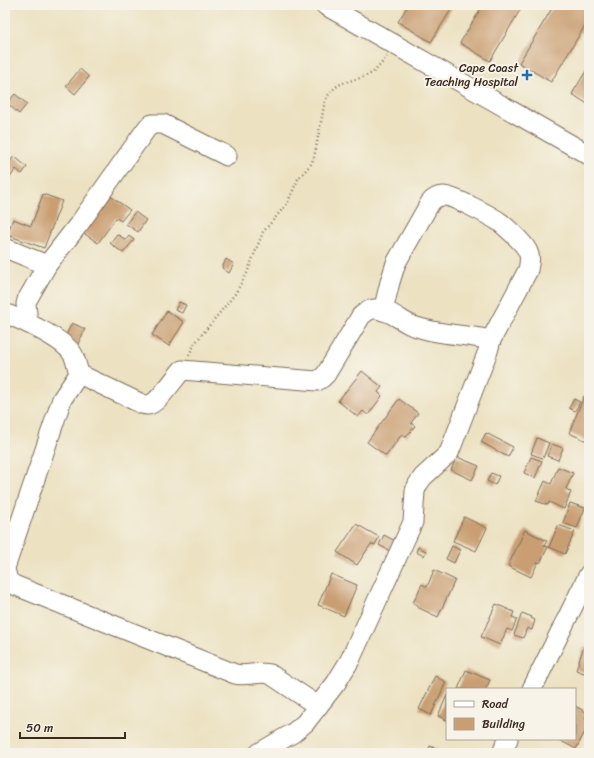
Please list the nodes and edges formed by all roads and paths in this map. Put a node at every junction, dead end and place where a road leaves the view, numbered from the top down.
1 (325, 5) edge
2 (396, 45) junction
3 (227, 156) dead end
4 (589, 156) edge
5 (5, 248) edge
6 (47, 265) junction
7 (383, 311) junction
8 (5, 313) edge
9 (28, 323) junction
10 (491, 340) junction
11 (182, 370) junction
12 (79, 374) junction
13 (589, 574) edge
14 (6, 576) edge
15 (532, 688) edge
16 (318, 706) junction
17 (508, 740) edge
18 (259, 753) edge
19 (502, 753) edge

1 - 2 street
2 - 4 street
2 - 11 path
3 - 6 street
5 - 6 street
6 - 9 street
7 - 10 street
7 - 10 street
7 - 11 street
8 - 9 street
9 - 12 street
10 - 16 street
11 - 12 street
12 - 14 street
13 - 15 street
14 - 16 street
16 - 18 street
17 - 19 street

